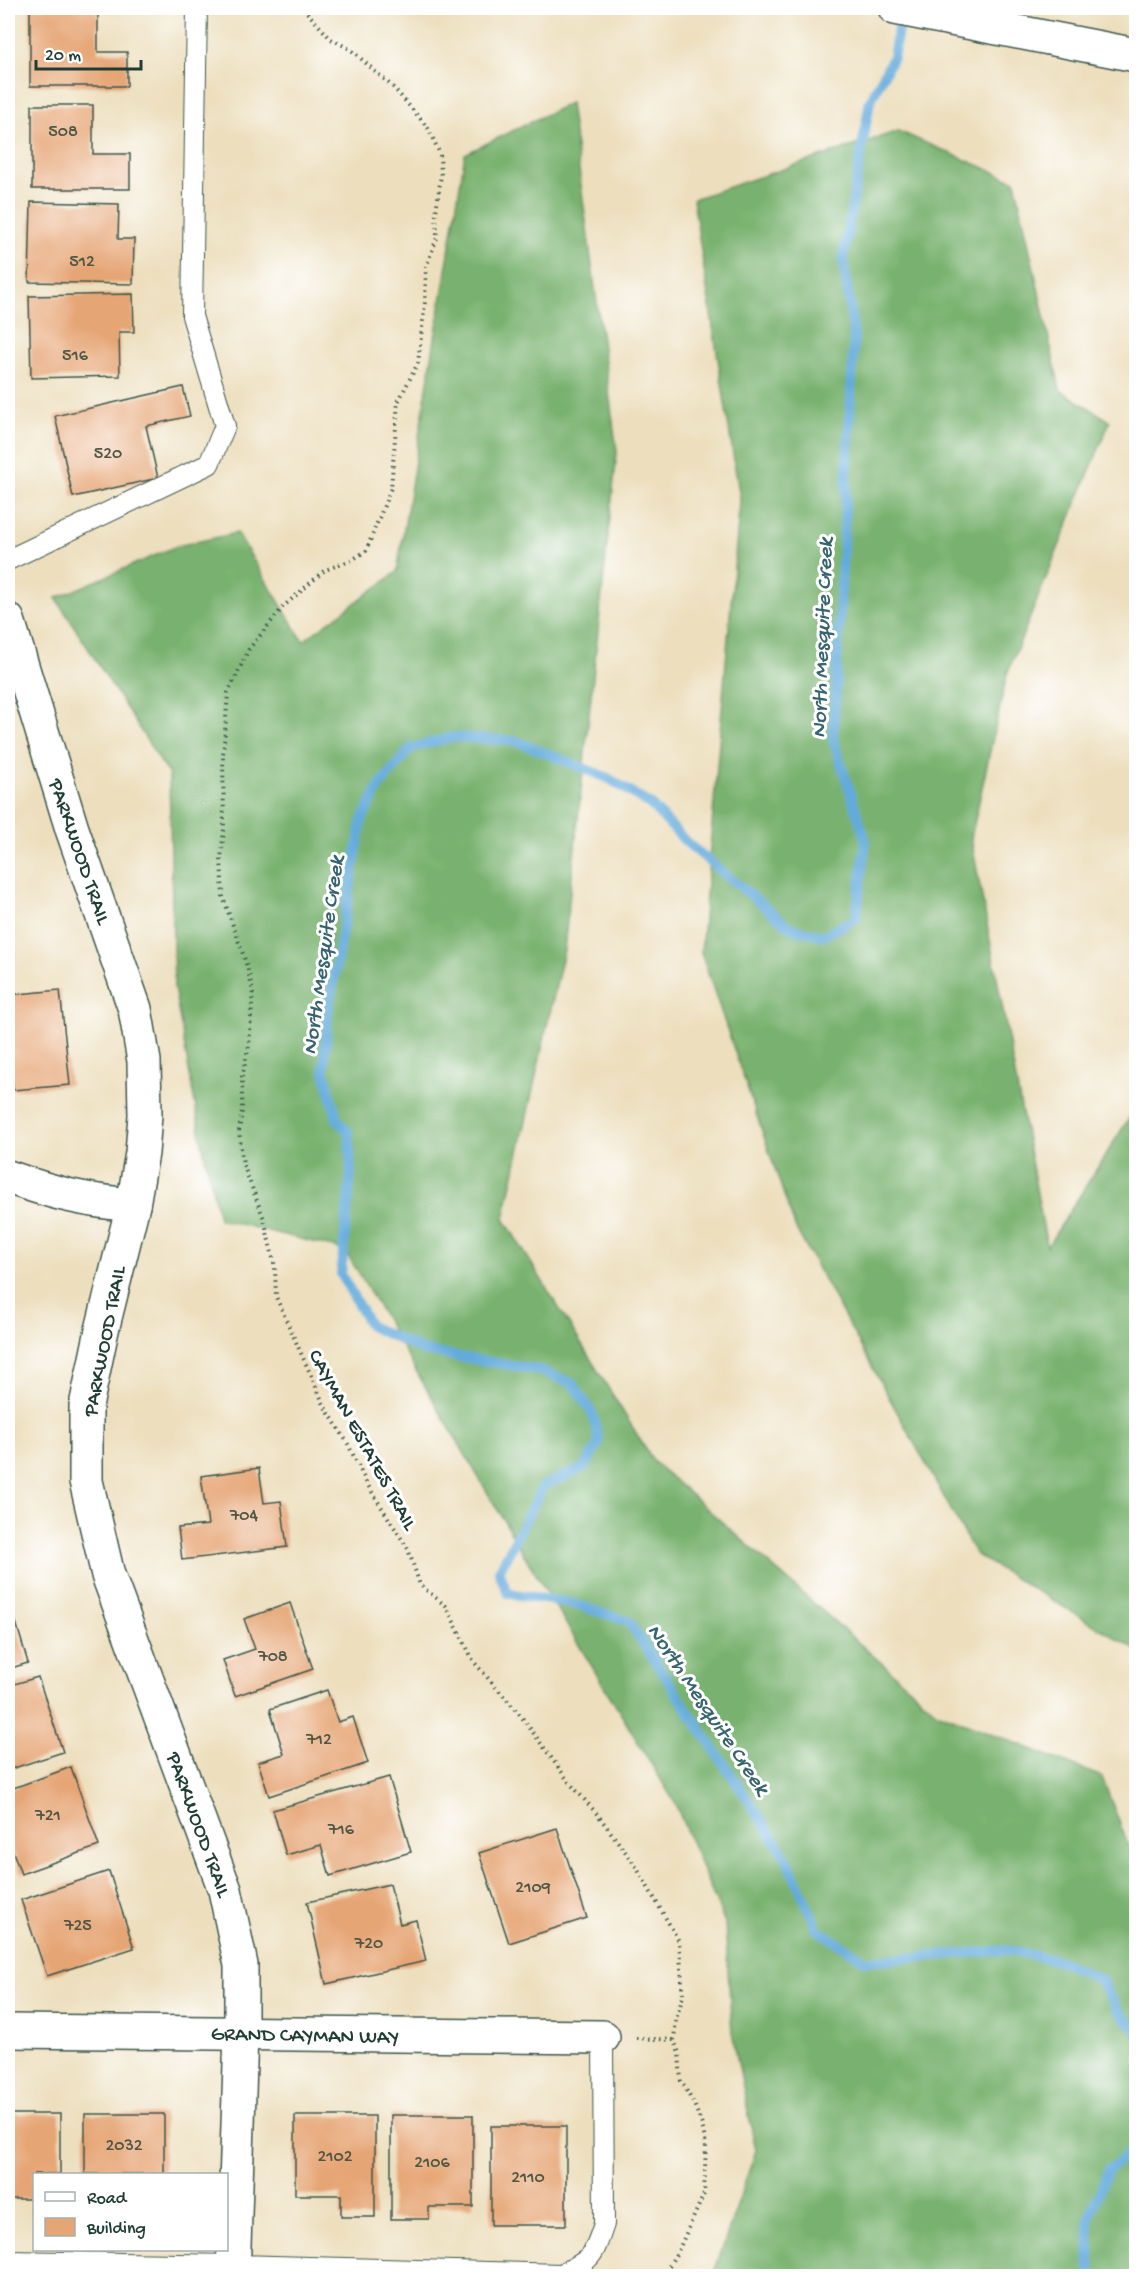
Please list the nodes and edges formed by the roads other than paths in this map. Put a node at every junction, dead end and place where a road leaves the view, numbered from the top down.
1 (197, 8) edge
2 (895, 8) edge
3 (1137, 55) edge
4 (8, 560) edge
5 (8, 620) edge
6 (8, 1178) edge
7 (133, 1205) junction
8 (8, 2031) edge
9 (241, 2033) junction
10 (603, 2037) joint
11 (8, 2261) edge
12 (233, 2271) edge

1 - 4 lane
2 - 3 street
5 - 7 street, PARKWOOD TRAIL
6 - 7 street
7 - 9 street, PARKWOOD TRAIL
8 - 9 street, GRAND CAYMAN WAY
9 - 10 street, GRAND CAYMAN WAY
9 - 12 street, PARKWOOD TRAIL
10 - 12 lane
11 - 12 lane

